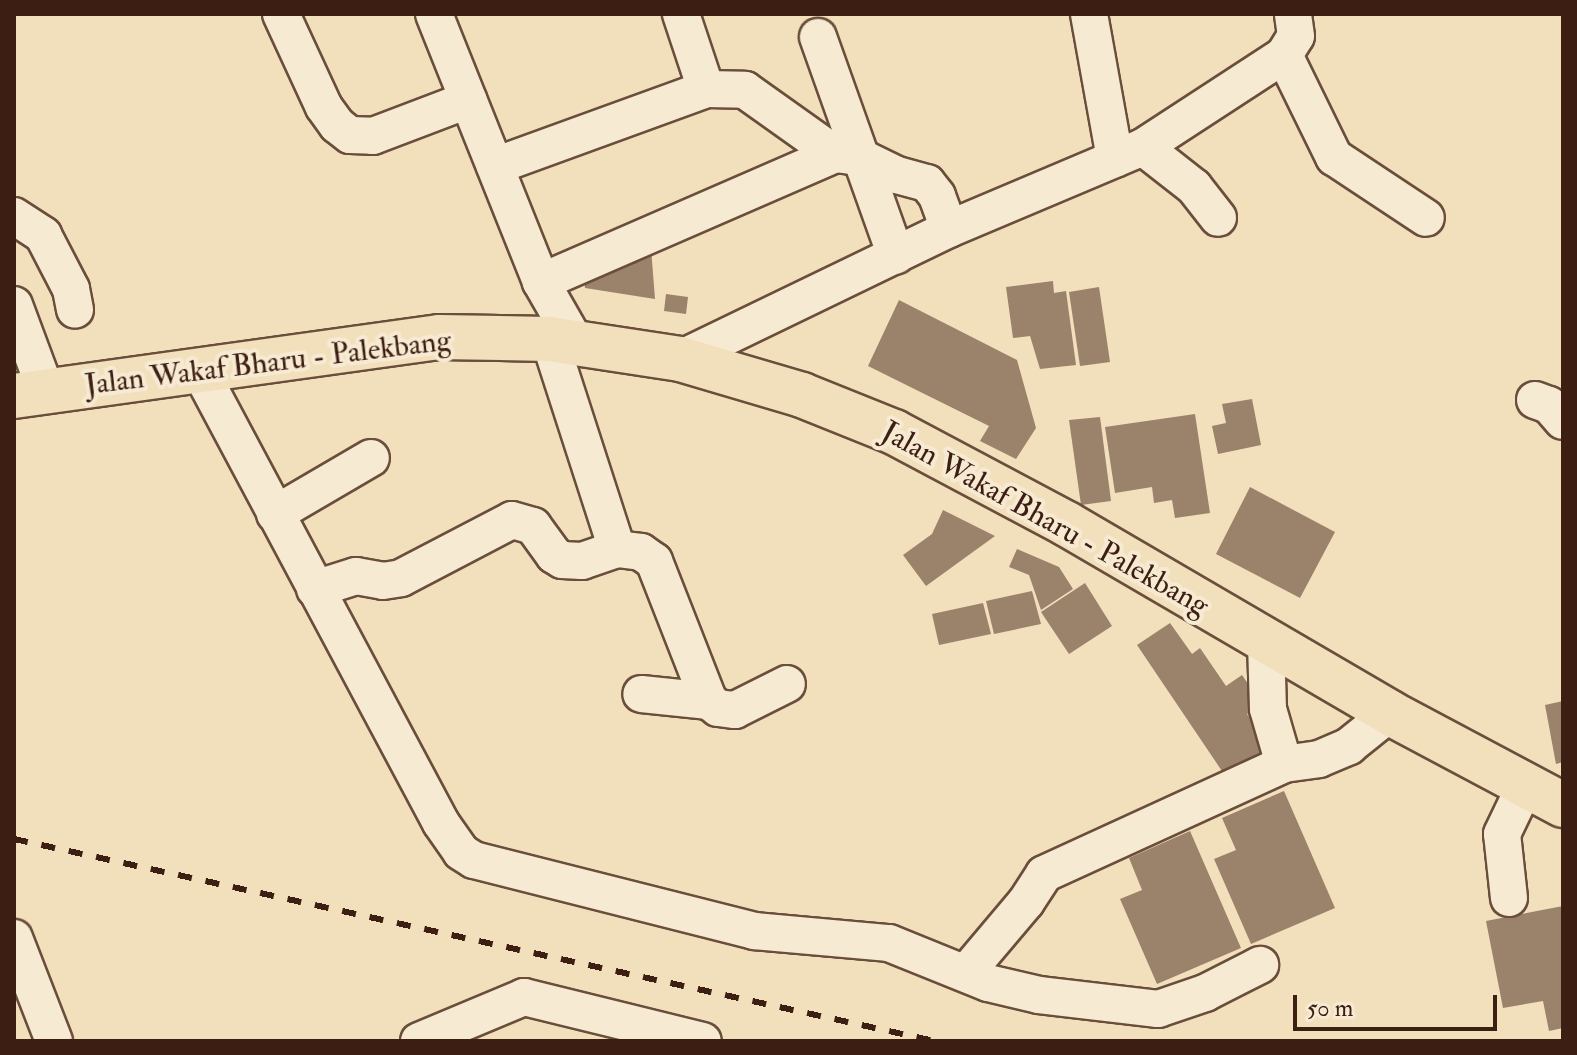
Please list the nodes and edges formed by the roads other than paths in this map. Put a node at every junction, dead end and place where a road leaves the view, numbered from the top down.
1 (281, 14) edge
2 (434, 14) edge
3 (681, 14) edge
4 (1089, 14) edge
5 (1293, 14) edge
6 (818, 37) dead end
7 (1284, 55) junction
8 (706, 89) junction
9 (468, 100) junction
10 (1129, 153) junction
11 (848, 155) junction
12 (495, 166) junction
13 (14, 216) edge
14 (1218, 218) dead end
15 (1426, 218) dead end
16 (949, 229) junction
17 (896, 256) junction
18 (541, 282) junction
19 (14, 305) edge
20 (75, 310) dead end
21 (563, 341) junction
22 (680, 359) junction
23 (200, 371) junction
24 (30, 393) edge
25 (1535, 400) dead end
26 (1563, 421) edge
27 (371, 458) dead end
28 (275, 514) junction
29 (617, 549) junction
30 (315, 589) junction
31 (1266, 642) junction
32 (787, 684) dead end
33 (641, 694) dead end
34 (709, 701) junction
35 (1390, 713) junction
36 (1284, 764) junction
37 (1525, 786) junction
38 (1563, 805) edge
39 (1509, 898) dead end
40 (14, 938) edge
41 (1260, 965) dead end
42 (966, 973) junction
43 (54, 1041) edge
44 (419, 1041) edge
45 (703, 1041) edge

1 - 9 street
2 - 9 street
3 - 8 street
4 - 10 street
5 - 7 street
6 - 11 street
7 - 10 street
7 - 15 street
8 - 11 street
8 - 12 street
9 - 12 street
10 - 14 street
10 - 16 street
11 - 16 street
11 - 17 street
11 - 18 street
12 - 18 street
13 - 20 street
16 - 17 street
17 - 22 street
18 - 21 street
19 - 24 street
21 - 22 main road, Jalan Wakaf Bharu - Palekbang
21 - 23 main road, Jalan Wakaf Bharu - Palekbang
21 - 29 street
22 - 31 main road, Jalan Wakaf Bharu - Palekbang
23 - 24 main road, Jalan Wakaf Bharu - Palekbang
23 - 28 street
25 - 26 street
27 - 28 street
28 - 30 street
29 - 30 street
29 - 34 street
30 - 42 street
31 - 35 main road, Jalan Wakaf Bharu - Palekbang
31 - 36 street
32 - 34 street
33 - 34 street
35 - 36 street
35 - 37 main road, Jalan Wakaf Bharu - Palekbang
36 - 42 street
37 - 38 main road, Jalan Wakaf Bharu - Palekbang
37 - 39 street
40 - 43 street
41 - 42 street
44 - 45 street

